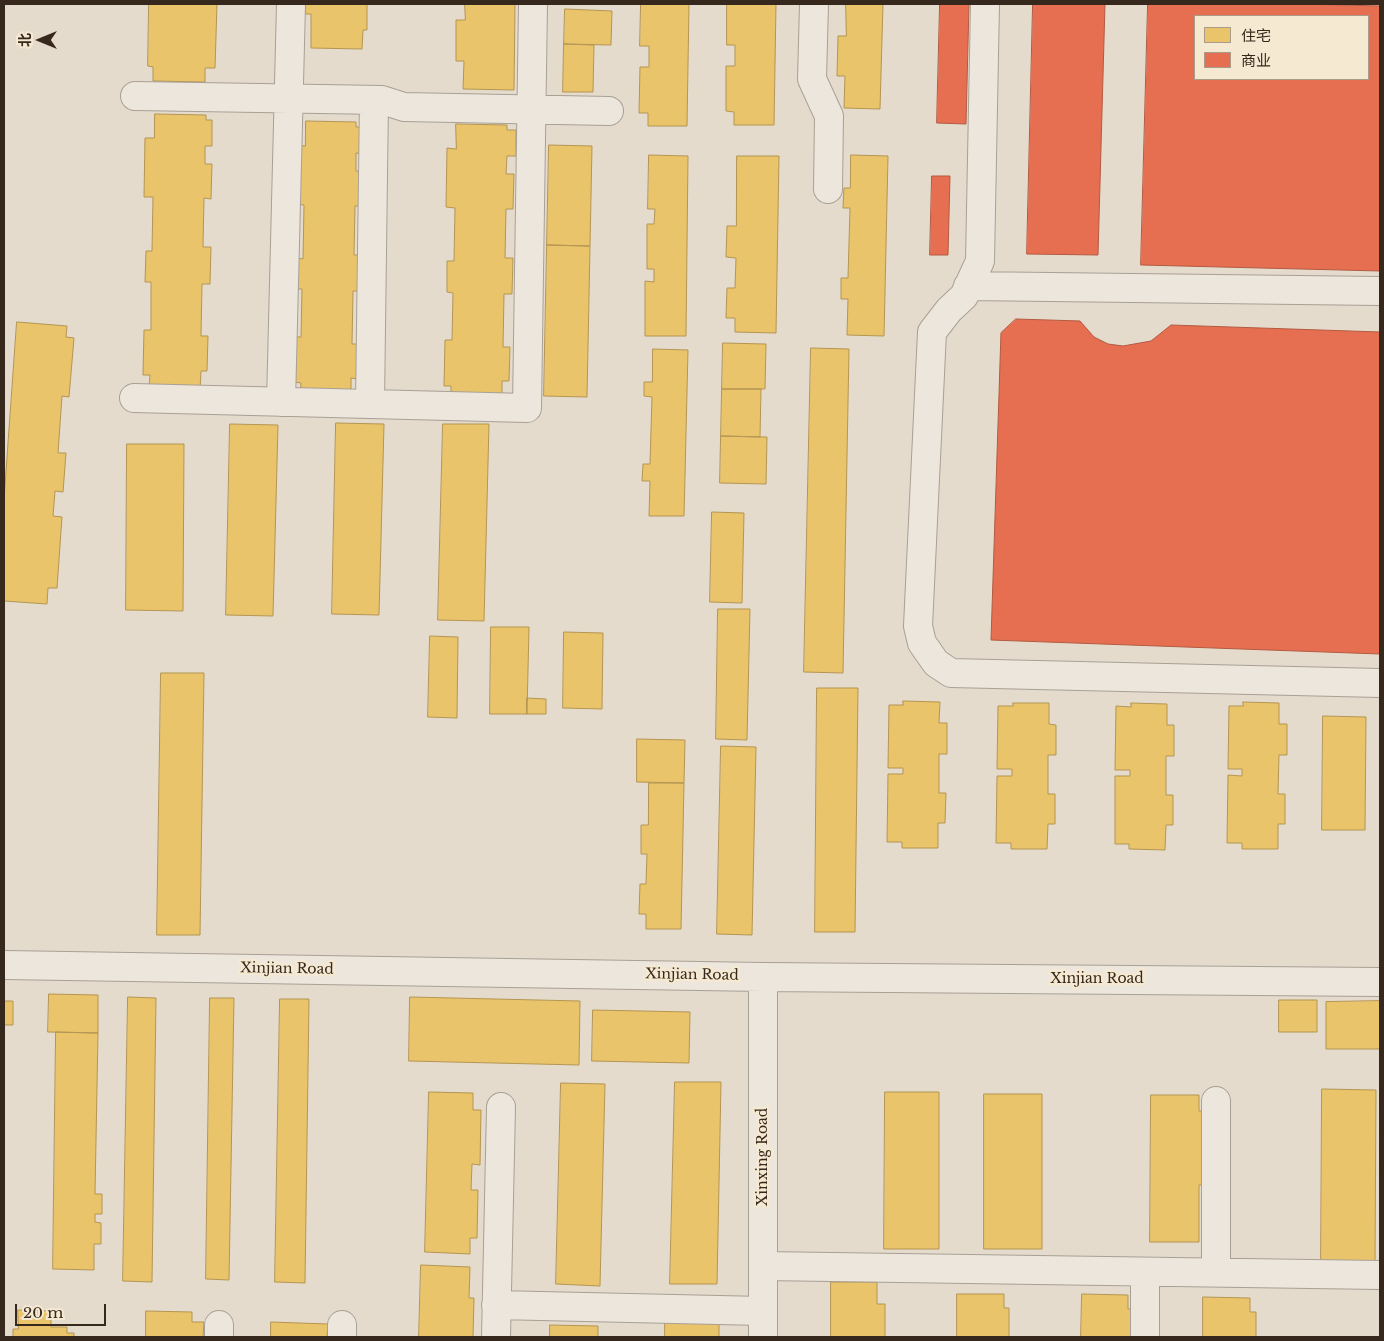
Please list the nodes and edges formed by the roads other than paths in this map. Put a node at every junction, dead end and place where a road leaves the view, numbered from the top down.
1 (291, 4) edge
2 (533, 4) edge
3 (814, 4) edge
4 (985, 4) edge
5 (136, 96) dead end
6 (289, 99) junction
7 (374, 100) junction
8 (531, 109) junction
9 (609, 111) dead end
10 (828, 188) dead end
11 (968, 286) junction
12 (1380, 291) edge
13 (134, 398) dead end
14 (280, 402) junction
15 (370, 404) junction
16 (1380, 683) edge
17 (4, 965) edge
18 (763, 976) junction
19 (1380, 982) edge
20 (1216, 1101) dead end
21 (501, 1107) dead end
22 (763, 1266) junction
23 (1145, 1272) junction
24 (1216, 1272) junction
25 (1380, 1275) edge
26 (496, 1305) junction
27 (763, 1324) edge
28 (496, 1337) edge
29 (1145, 1337) edge

1 - 6 street
2 - 8 street
3 - 10 street
4 - 11 street
5 - 6 street
6 - 7 street
6 - 14 street
7 - 8 street
7 - 15 street
8 - 9 street
8 - 15 street
11 - 12 street
11 - 16 street
13 - 14 street
14 - 15 street
17 - 18 street, Xinjian Road
18 - 19 street, Xinjian Road
18 - 22 street, Xinxing Road
20 - 24 street
21 - 26 street
22 - 23 street
22 - 27 street, Xinxing Road
23 - 24 street
23 - 29 street
24 - 25 street
26 - 27 street
26 - 28 street

